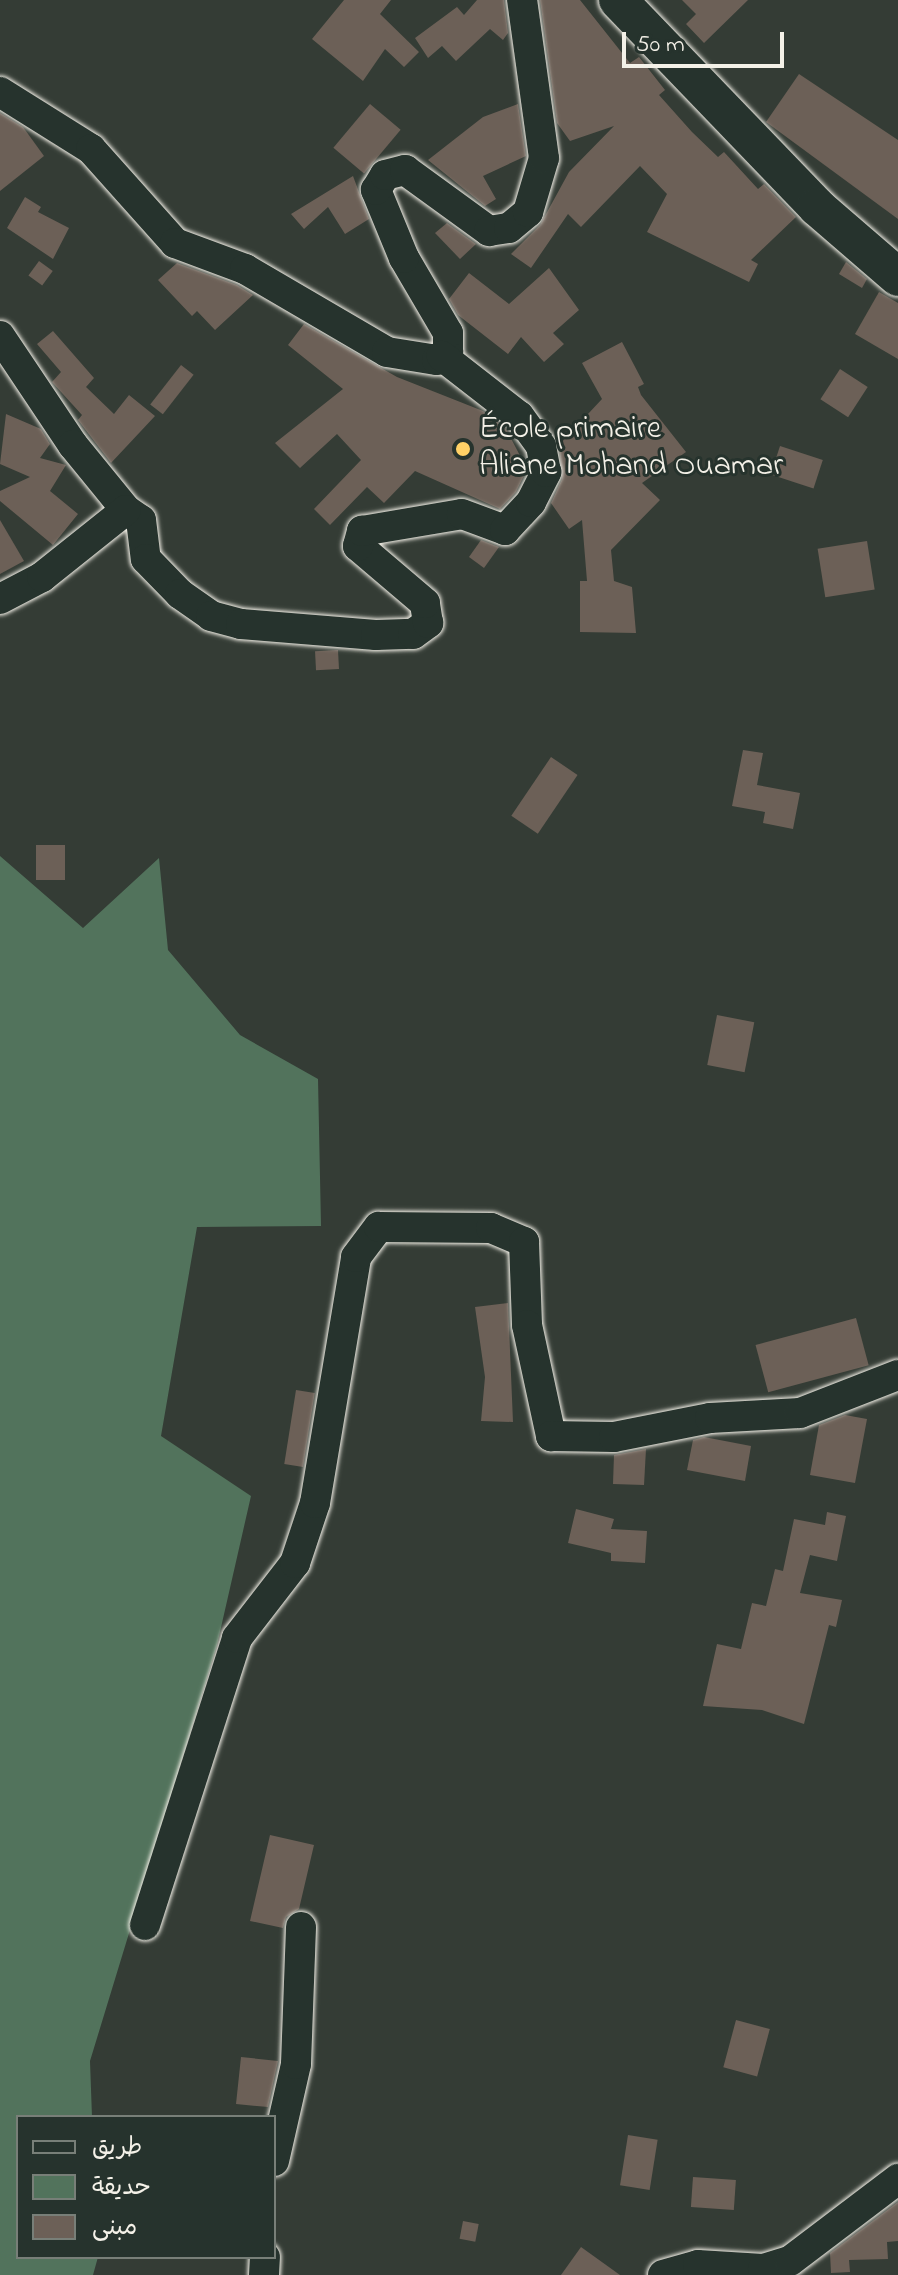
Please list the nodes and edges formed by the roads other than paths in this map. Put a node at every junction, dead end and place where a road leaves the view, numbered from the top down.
1 (522, 0) edge
2 (618, 0) edge
3 (0, 92) edge
4 (898, 277) edge
5 (0, 336) edge
6 (442, 356) junction
7 (126, 510) junction
8 (0, 599) edge
9 (898, 1375) edge
10 (145, 1925) dead end
11 (301, 1927) dead end
12 (276, 2152) edge
13 (898, 2179) edge
14 (663, 2275) edge

1 - 6 street
2 - 4 main road
3 - 6 street
5 - 7 street
6 - 7 street
7 - 8 street
9 - 10 street
11 - 12 street
13 - 14 street

